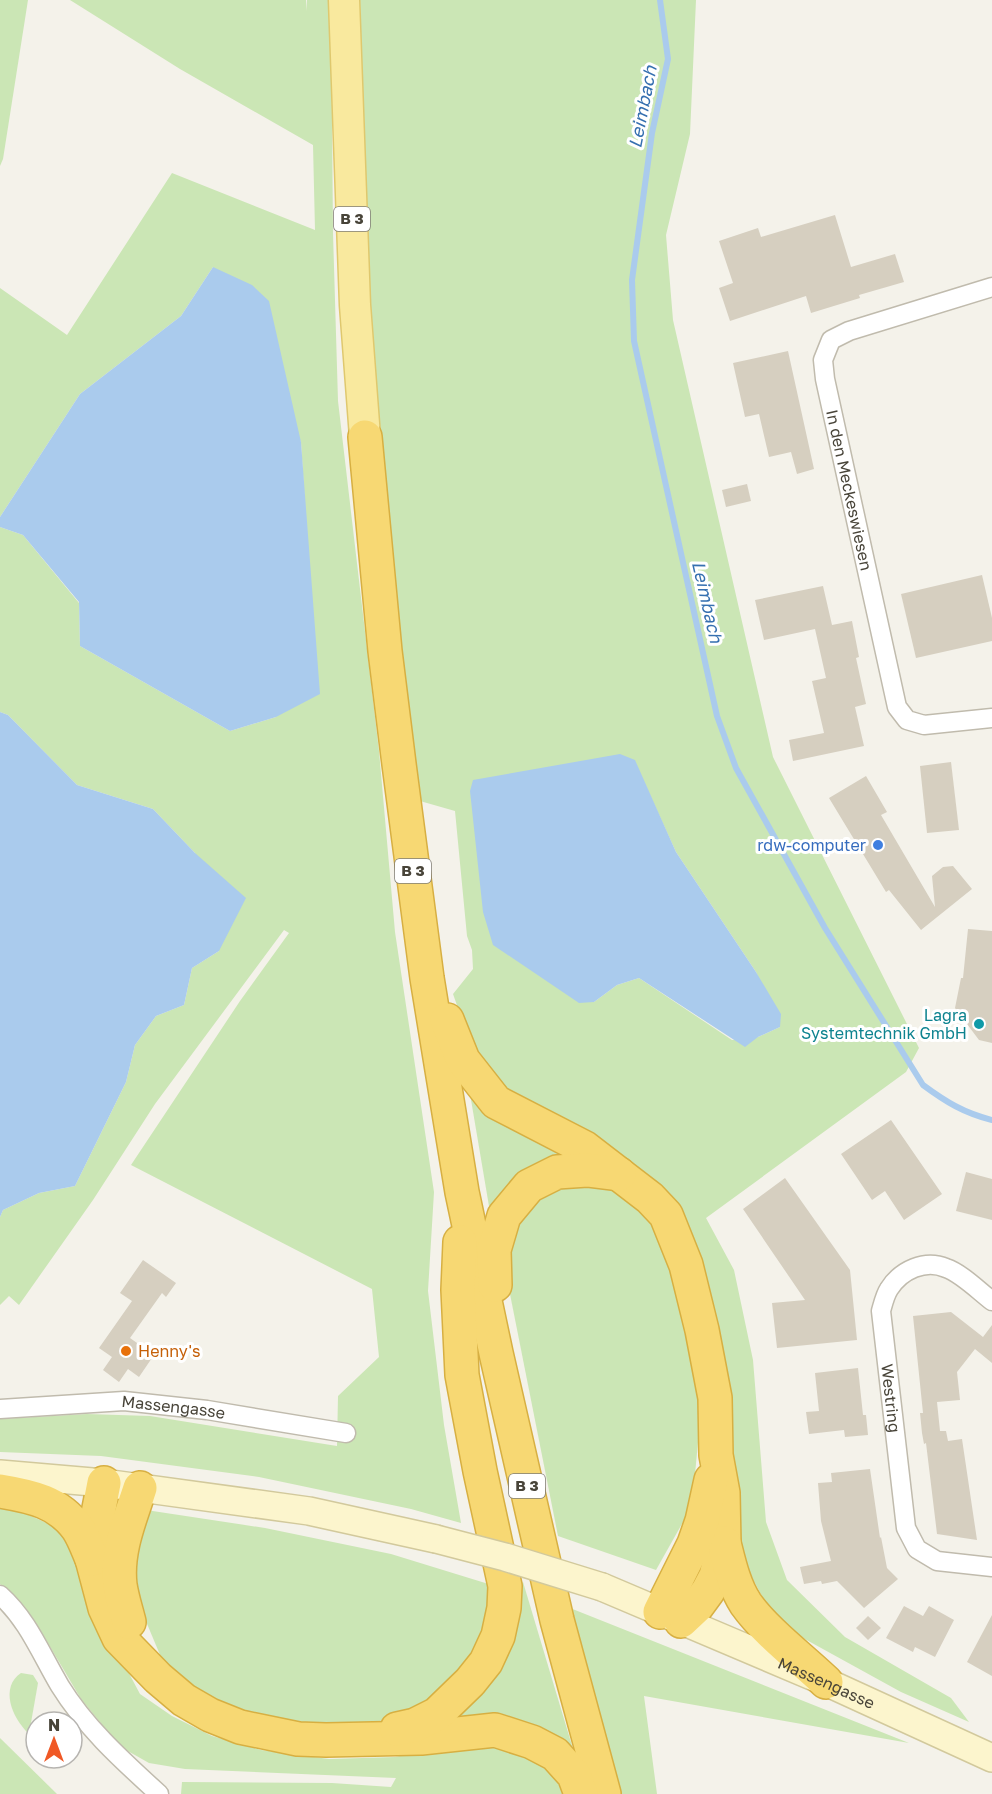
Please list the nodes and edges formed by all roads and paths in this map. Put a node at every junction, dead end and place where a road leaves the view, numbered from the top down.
1 (344, 0) edge
2 (992, 287) edge
3 (365, 437) joint
4 (992, 718) edge
5 (427, 978) junction
6 (619, 1174) junction
7 (462, 1192) junction
8 (992, 1301) edge
9 (496, 1353) junction
10 (0, 1409) edge
11 (346, 1433) dead end
12 (716, 1455) junction
13 (0, 1474) edge
14 (104, 1483) junction
15 (140, 1488) junction
16 (0, 1491) edge
17 (724, 1543) junction
18 (92, 1559) junction
19 (992, 1567) edge
20 (0, 1595) edge
21 (671, 1616) junction
22 (142, 1661) junction
23 (826, 1682) junction
24 (353, 1740) junction
25 (992, 1758) edge
26 (159, 1794) edge
27 (581, 1794) edge
28 (604, 1794) edge

1 - 3 main road, B 3
2 - 4 street, In den Meckeswiesen
3 - 5 highway, B 3
5 - 6 highway
5 - 7 highway, B 3
6 - 9 highway
6 - 12 highway
7 - 9 highway, B 3
7 - 24 highway
8 - 19 street, Westring
9 - 28 highway, B 3
10 - 11 street, Massengasse
12 - 17 highway
12 - 21 highway
13 - 14 main road
14 - 15 main road
14 - 18 highway
15 - 21 main road, Massengasse, bridge
15 - 22 highway
16 - 18 highway
17 - 21 highway
17 - 23 highway
18 - 22 highway
20 - 26 street
21 - 23 main road, Massengasse
22 - 24 highway
23 - 25 main road, Massengasse
24 - 27 highway

